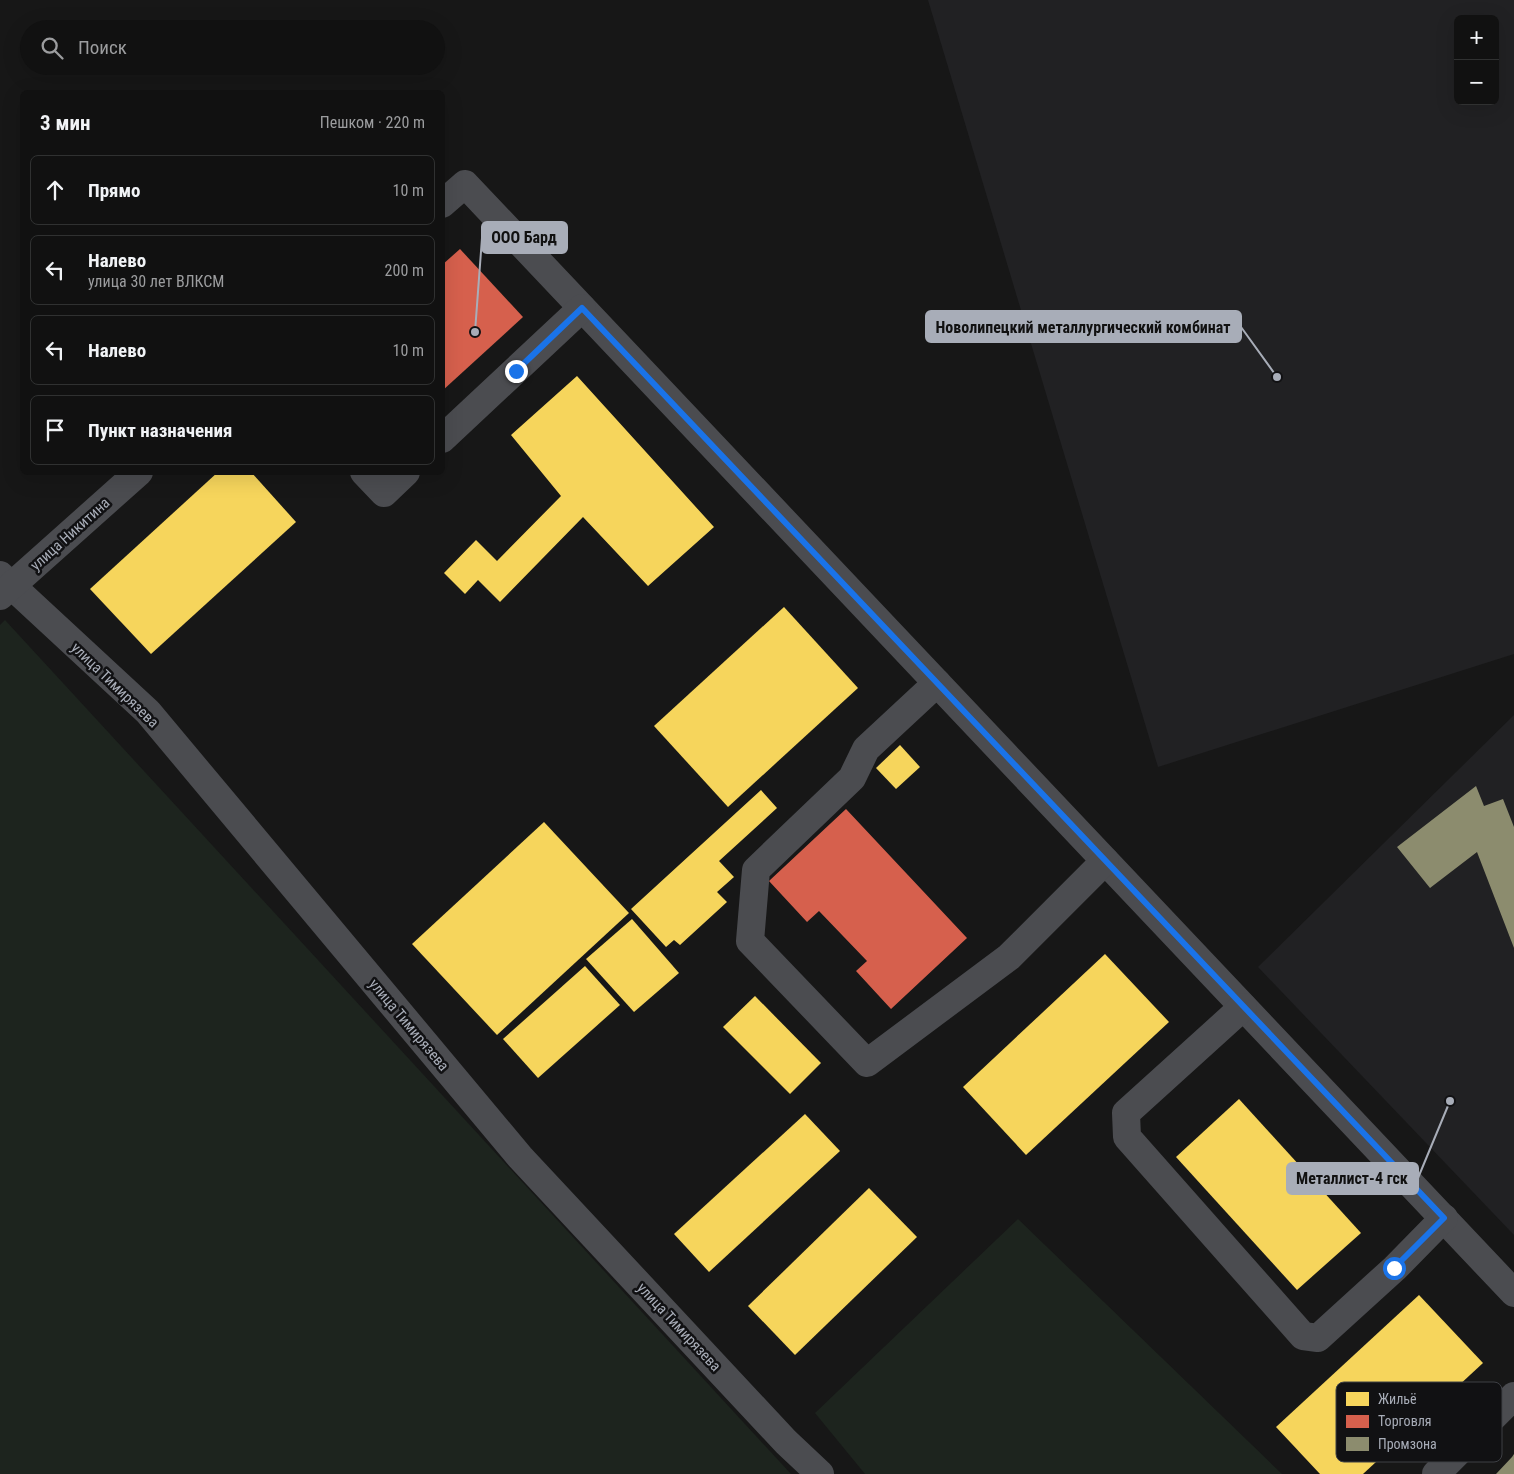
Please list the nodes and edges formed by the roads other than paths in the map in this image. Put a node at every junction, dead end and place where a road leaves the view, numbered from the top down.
1 (445, 201) edge
2 (582, 308) junction
3 (445, 436) edge
4 (135, 475) edge
5 (367, 475) edge
6 (403, 475) edge
7 (4, 586) edge
8 (937, 683) junction
9 (1105, 861) junction
10 (1243, 1007) junction
11 (1444, 1218) junction
12 (1514, 1292) edge
13 (1514, 1396) edge
14 (1502, 1408) edge
15 (1448, 1462) edge
16 (820, 1474) edge
17 (1436, 1474) edge

1 - 2 street
2 - 3 street
2 - 8 street
4 - 7 street, улица Никитина
5 - 6 street
7 - 16 street, улица Тимирязева
8 - 9 street
8 - 9 street
9 - 10 street
10 - 11 street
10 - 11 street
11 - 12 street
13 - 14 street
15 - 17 street

